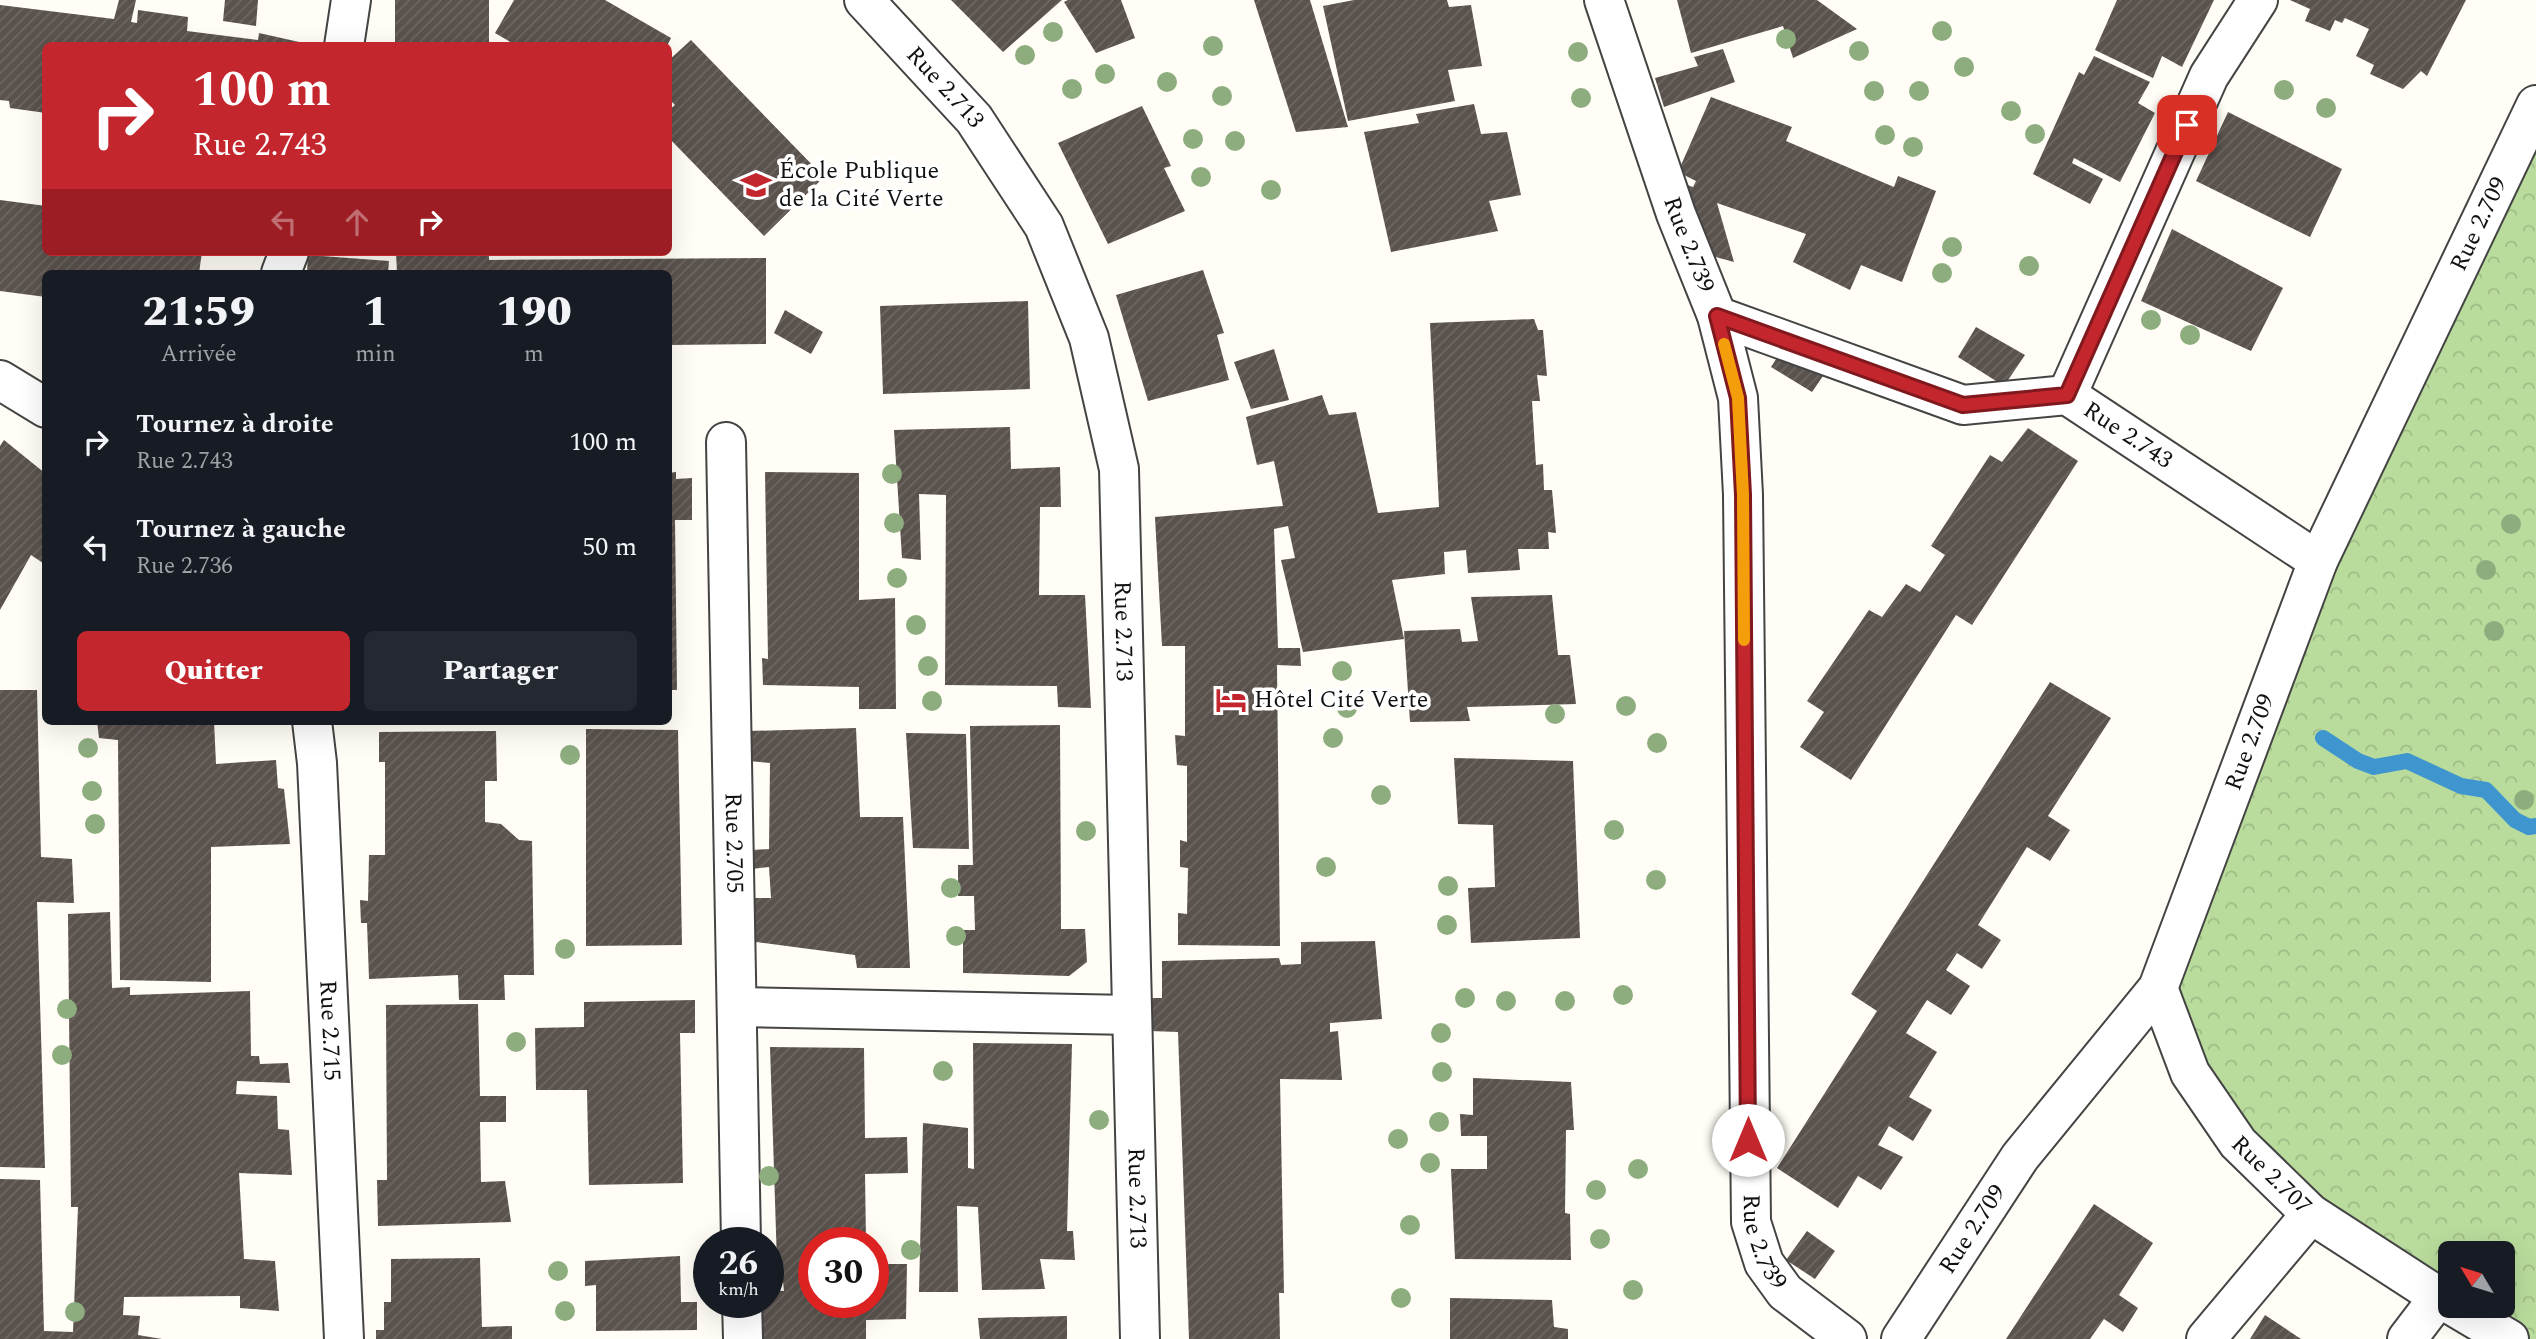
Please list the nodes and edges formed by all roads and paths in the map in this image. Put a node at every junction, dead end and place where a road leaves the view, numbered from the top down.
1 (351, 0) edge
2 (864, 0) edge
3 (1604, 0) edge
4 (2258, 0) edge
5 (345, 42) edge
6 (2536, 105) edge
7 (1717, 316) junction
8 (0, 380) edge
9 (2067, 395) junction
10 (42, 406) edge
11 (726, 442) dead end
12 (2318, 561) junction
13 (312, 725) edge
14 (2158, 988) junction
15 (738, 1007) junction
16 (1132, 1015) junction
17 (2311, 1214) junction
18 (741, 1227) edge
19 (2438, 1296) edge
20 (2438, 1310) edge
21 (742, 1318) edge
22 (2474, 1318) edge
23 (344, 1339) edge
24 (743, 1339) edge
25 (1140, 1339) edge
26 (1847, 1339) edge
27 (1901, 1339) edge
28 (2206, 1339) edge
29 (2407, 1339) edge
30 (2509, 1339) edge

1 - 5 street
2 - 16 street, Rue 2.713
3 - 7 street, Rue 2.739
4 - 9 street
6 - 12 street, Rue 2.709
7 - 9 street, Rue 2.743
7 - 26 street, Rue 2.739
8 - 10 street
9 - 12 street, Rue 2.743
11 - 15 street, Rue 2.705
12 - 14 street, Rue 2.709
13 - 23 street, Rue 2.715
14 - 17 street, Rue 2.707
14 - 27 street, Rue 2.709
15 - 16 street
15 - 18 street, Rue 2.705
16 - 25 street, Rue 2.713
17 - 19 street, Rue 2.707
17 - 28 street
20 - 29 street
21 - 24 street
22 - 30 street, Rue 2.707

